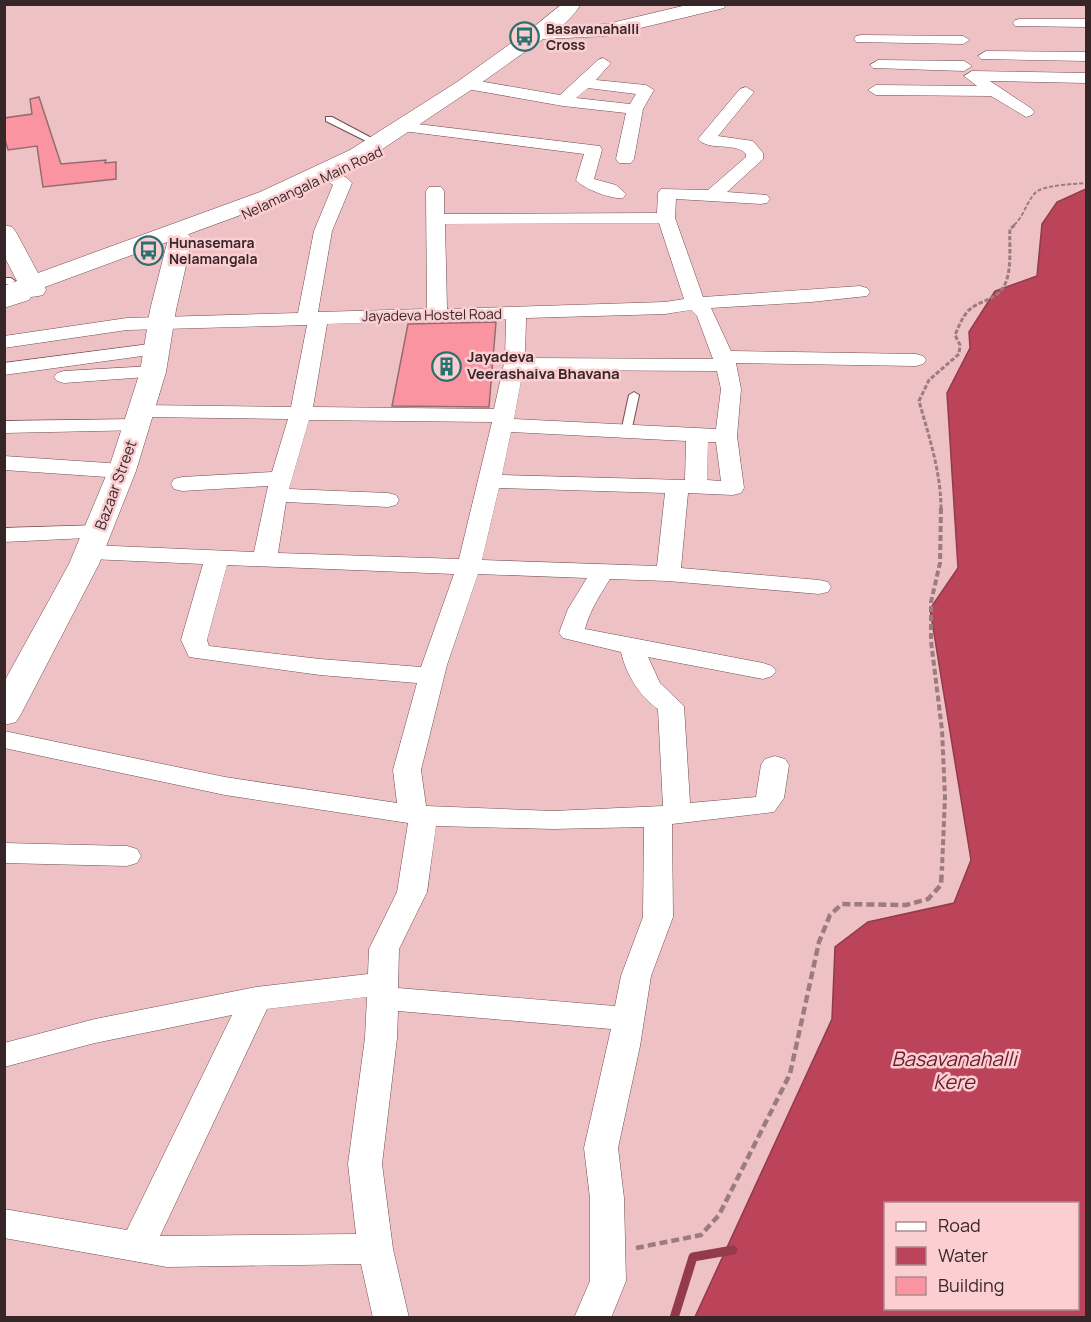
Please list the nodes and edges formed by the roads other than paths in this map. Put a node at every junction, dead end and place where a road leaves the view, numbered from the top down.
1 (572, 4) edge
2 (586, 4) edge
3 (717, 4) edge
4 (1020, 23) dead end
5 (1086, 23) edge
6 (547, 33) junction
7 (861, 39) dead end
8 (986, 56) dead end
9 (1086, 57) edge
10 (603, 63) dead end
11 (878, 65) dead end
12 (968, 71) junction
13 (1086, 78) edge
14 (584, 83) junction
15 (473, 85) junction
16 (876, 90) dead end
17 (994, 91) junction
18 (746, 92) dead end
19 (563, 101) junction
20 (635, 109) junction
21 (1026, 112) dead end
22 (329, 119) dead end
23 (409, 128) junction
24 (377, 143) junction
25 (625, 159) dead end
26 (330, 177) junction
27 (435, 191) dead end
28 (617, 194) dead end
29 (713, 195) junction
30 (760, 199) dead end
31 (666, 218) junction
32 (435, 219) junction
33 (4, 232) edge
34 (180, 238) junction
35 (14, 287) edge
36 (860, 292) dead end
37 (695, 302) junction
38 (516, 313) junction
39 (437, 315) junction
40 (313, 318) junction
41 (4, 342) edge
42 (157, 348) junction
43 (916, 360) dead end
44 (724, 361) junction
45 (514, 364) junction
46 (4, 369) edge
47 (4, 387) edge
48 (634, 395) dead end
49 (301, 412) junction
50 (140, 418) junction
51 (503, 420) junction
52 (4, 427) edge
53 (626, 432) junction
54 (697, 435) junction
55 (726, 436) junction
56 (4, 464) edge
57 (122, 471) junction
58 (490, 481) junction
59 (182, 484) dead end
60 (278, 487) junction
61 (686, 487) junction
62 (388, 500) dead end
63 (4, 535) edge
64 (94, 542) junction
65 (217, 558) junction
66 (265, 559) junction
67 (470, 566) junction
68 (603, 573) junction
69 (668, 574) junction
70 (819, 586) dead end
71 (633, 647) junction
72 (763, 671) dead end
73 (431, 676) junction
74 (4, 714) edge
75 (4, 739) edge
76 (775, 765) dead end
77 (418, 815) junction
78 (668, 815) junction
79 (4, 854) edge
80 (127, 856) dead end
81 (383, 991) junction
82 (256, 999) junction
83 (628, 1019) junction
84 (4, 1055) edge
85 (4, 1223) edge
86 (137, 1246) junction
87 (375, 1249) junction
88 (391, 1317) edge
89 (592, 1317) edge

1 - 6 main road
2 - 6 main road, Nelamangala Main Road
3 - 6 main road
4 - 5 street
6 - 15 main road, Nelamangala Main Road
7 - 12 street
8 - 9 street
10 - 14 street
11 - 12 street
12 - 13 street
12 - 17 street
14 - 19 street
14 - 20 street
15 - 19 street
15 - 23 main road, Nelamangala Main Road
16 - 17 street
17 - 21 street
18 - 29 street
19 - 20 street
20 - 25 street
22 - 24 lane
23 - 24 main road
23 - 26 main road, Nelamangala Main Road
23 - 28 street
24 - 35 main road
26 - 34 main road, Nelamangala Main Road
26 - 40 street
27 - 32 street
29 - 30 street
29 - 31 street
31 - 32 street
31 - 37 street
32 - 39 street
33 - 35 main road
34 - 35 main road, Nelamangala Main Road
34 - 42 main road, Bazaar Street
36 - 37 street, Jayadeva Hostel Road
37 - 38 street, Jayadeva Hostel Road
37 - 44 street
38 - 39 street, Jayadeva Hostel Road
38 - 45 street
39 - 40 street, Jayadeva Hostel Road
40 - 42 street, Jayadeva Hostel Road
40 - 49 street
41 - 42 street, Jayadeva Hostel Road
42 - 46 street
42 - 47 street
42 - 50 main road, Bazaar Street
43 - 44 street
44 - 45 street
44 - 55 street
45 - 51 street
48 - 53 lane
49 - 50 street
49 - 51 street
49 - 60 street
50 - 52 street
50 - 57 main road, Bazaar Street
51 - 53 street
51 - 58 street
53 - 54 street
54 - 55 street
54 - 61 street
55 - 61 street
56 - 57 street
57 - 64 main road, Bazaar Street
58 - 61 street
58 - 67 street
59 - 60 street
60 - 62 street
60 - 66 street
61 - 69 street
63 - 64 street
64 - 65 street
64 - 74 main road, Bazaar Street
65 - 66 street
65 - 73 street
66 - 67 street
67 - 68 street
67 - 73 street
68 - 69 street
68 - 71 street
69 - 70 street
71 - 72 street
71 - 78 street
73 - 77 street
75 - 77 street
76 - 78 street
77 - 78 street
77 - 81 street
78 - 83 street
79 - 80 street
81 - 82 street
81 - 83 street
81 - 87 street
82 - 84 street
82 - 86 street
83 - 89 street
85 - 86 street
86 - 87 street
87 - 88 street

